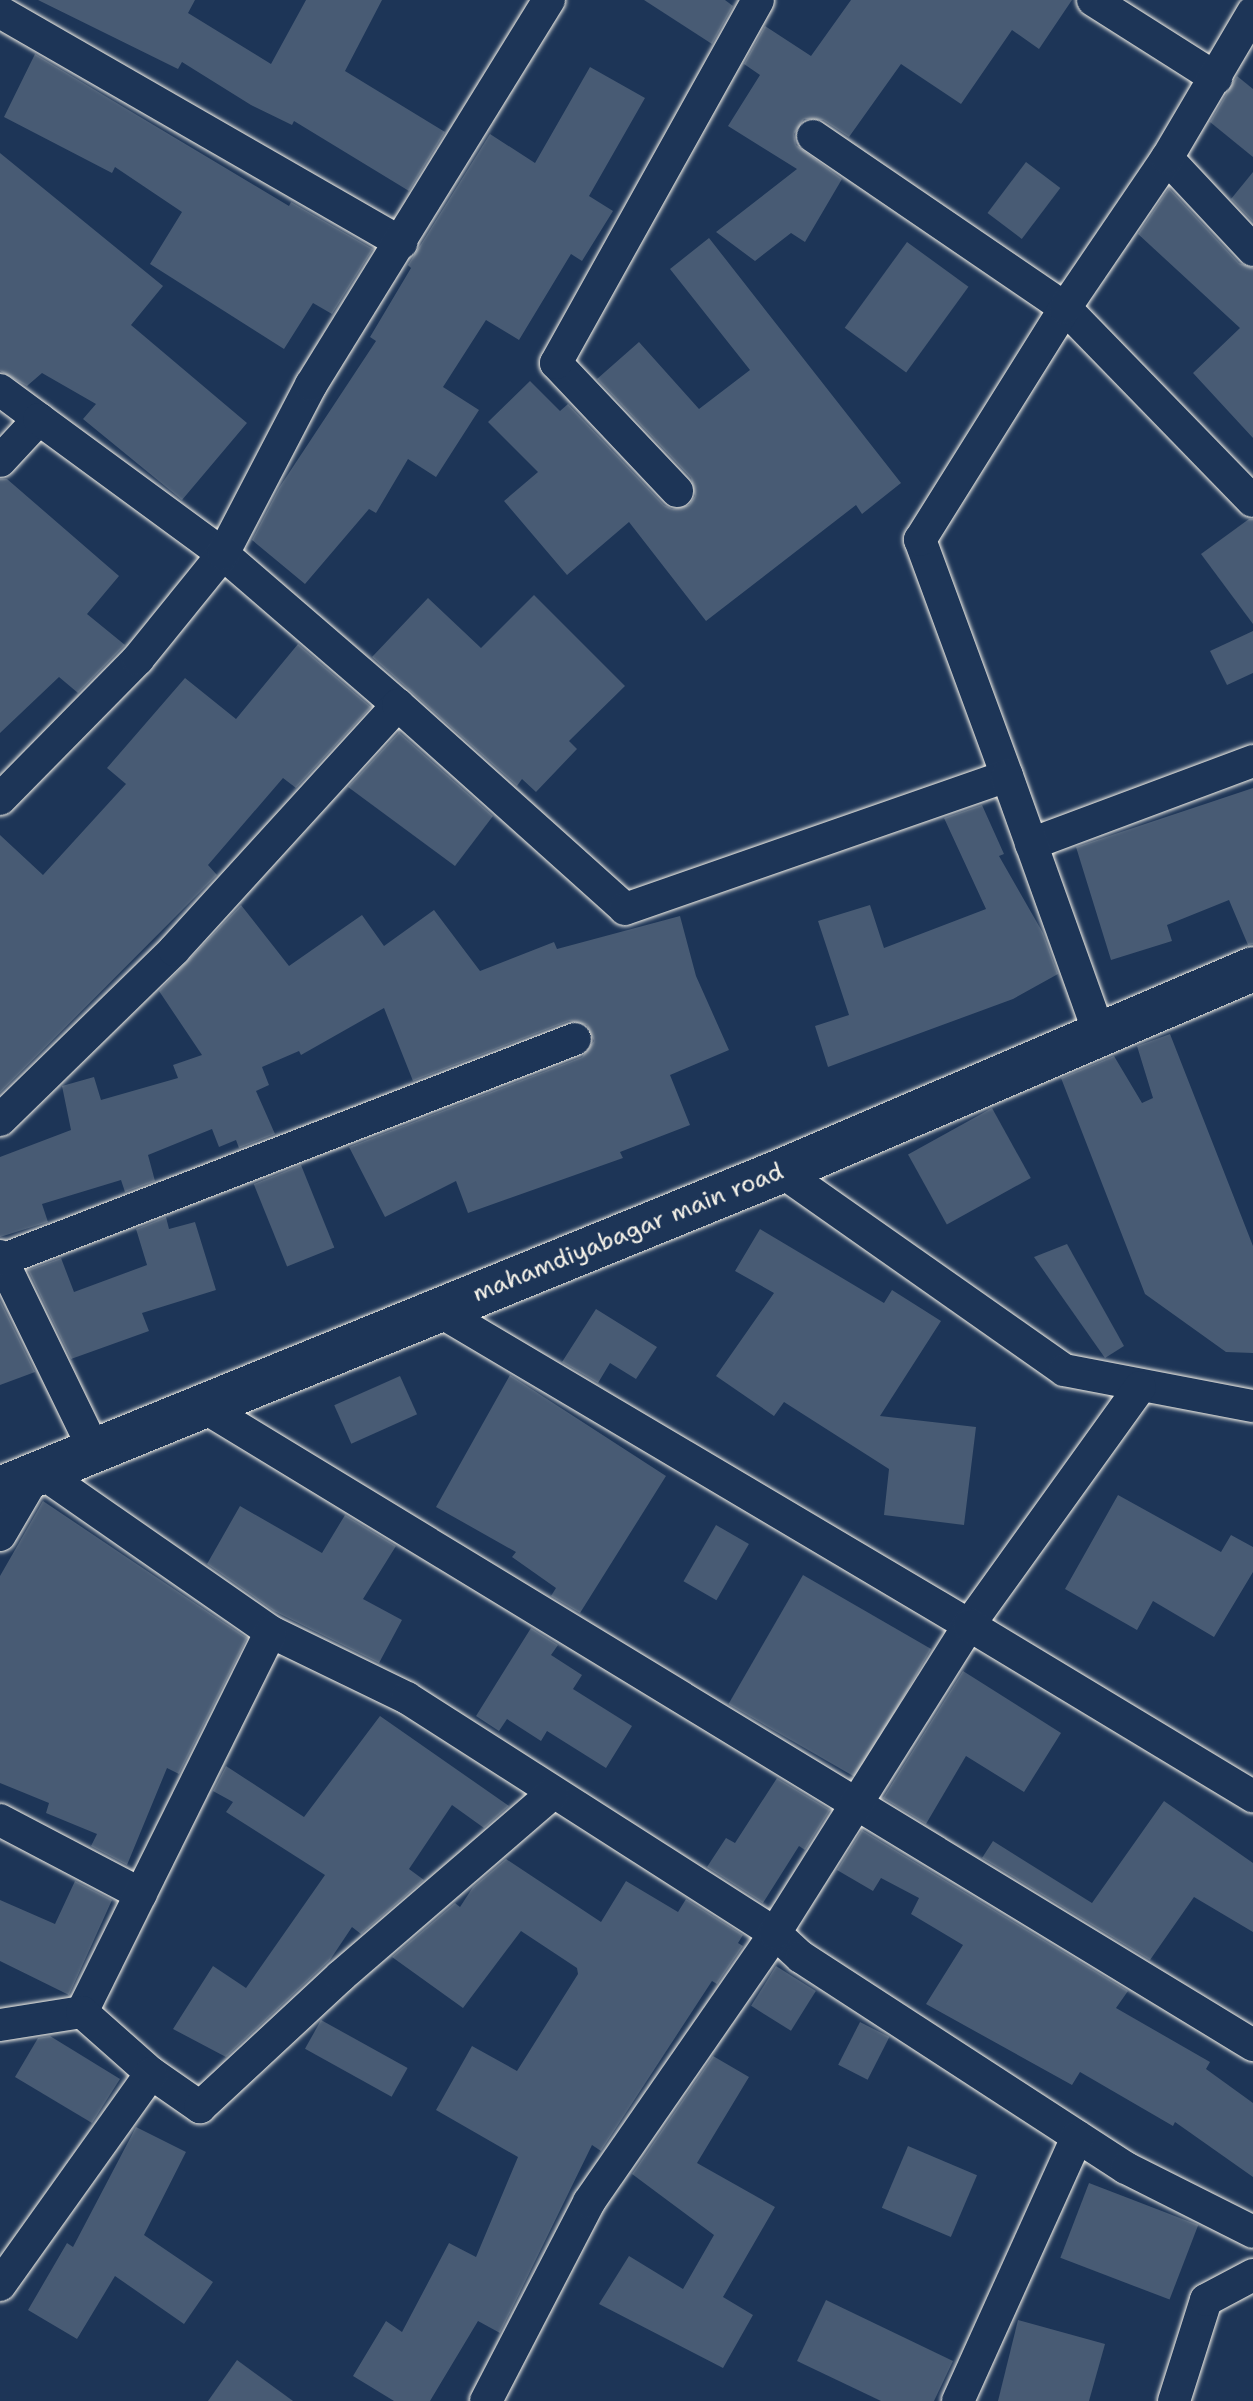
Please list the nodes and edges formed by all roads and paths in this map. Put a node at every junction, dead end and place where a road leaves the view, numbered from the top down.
1 (758, 0) edge
2 (1093, 0) edge
3 (540, 3) edge
4 (0, 12) edge
5 (1253, 12) edge
6 (1216, 78) junction
7 (813, 136) dead end
8 (1167, 158) junction
9 (401, 243) junction
10 (1253, 250) edge
11 (1065, 308) junction
12 (0, 390) edge
13 (39, 419) junction
14 (0, 461) edge
15 (677, 491) dead end
16 (1253, 501) edge
17 (223, 554) junction
18 (398, 705) junction
19 (1253, 761) edge
20 (1007, 776) junction
21 (0, 799) edge
22 (1031, 844) junction
23 (1253, 969) edge
24 (1100, 1036) junction
25 (575, 1039) dead end
26 (0, 1120) edge
27 (781, 1171) junction
28 (1, 1258) edge
29 (439, 1311) junction
30 (1140, 1387) junction
31 (1253, 1406) edge
32 (204, 1407) junction
33 (95, 1452) junction
34 (19, 1479) edge
35 (0, 1535) edge
36 (969, 1625) junction
37 (271, 1632) junction
38 (552, 1794) junction
39 (1253, 1796) edge
40 (852, 1804) junction
41 (0, 1820) edge
42 (141, 1894) junction
43 (775, 1933) junction
44 (82, 2012) junction
45 (0, 2025) edge
46 (1253, 2045) edge
47 (151, 2073) junction
48 (1077, 2137) junction
49 (1253, 2232) edge
50 (1253, 2275) edge
51 (0, 2285) edge
52 (486, 2401) edge
53 (958, 2401) edge
54 (1174, 2401) edge

1 - 15 street
2 - 6 street
3 - 9 street
4 - 9 street
5 - 6 street
6 - 8 street
7 - 11 street
8 - 10 street
8 - 11 street
9 - 17 street
11 - 16 street
11 - 20 street
12 - 13 street
13 - 14 street
13 - 17 street
17 - 18 street
17 - 21 street
18 - 20 street
18 - 26 street
19 - 22 street
20 - 22 street
22 - 24 street
23 - 24 main road, mahamdiyabagar main road
24 - 27 main road, mahamdiyabagar main road
25 - 28 street
27 - 29 main road, mahamdiyabagar main road
27 - 30 street
28 - 33 street
29 - 32 main road, mahamdiyabagar main road
29 - 36 street
30 - 31 street
30 - 36 street
32 - 33 main road, mahamdiyabagar main road
32 - 40 street
33 - 34 main road, mahamdiyabagar main road
34 - 35 street
34 - 37 street
36 - 39 street
36 - 40 street
37 - 38 street
37 - 42 street
38 - 43 street
38 - 47 street
40 - 43 street
40 - 46 street
41 - 42 street
42 - 44 street
43 - 48 street
43 - 52 street
44 - 45 street
44 - 47 street
47 - 51 street
48 - 49 street
48 - 53 street
50 - 54 street

